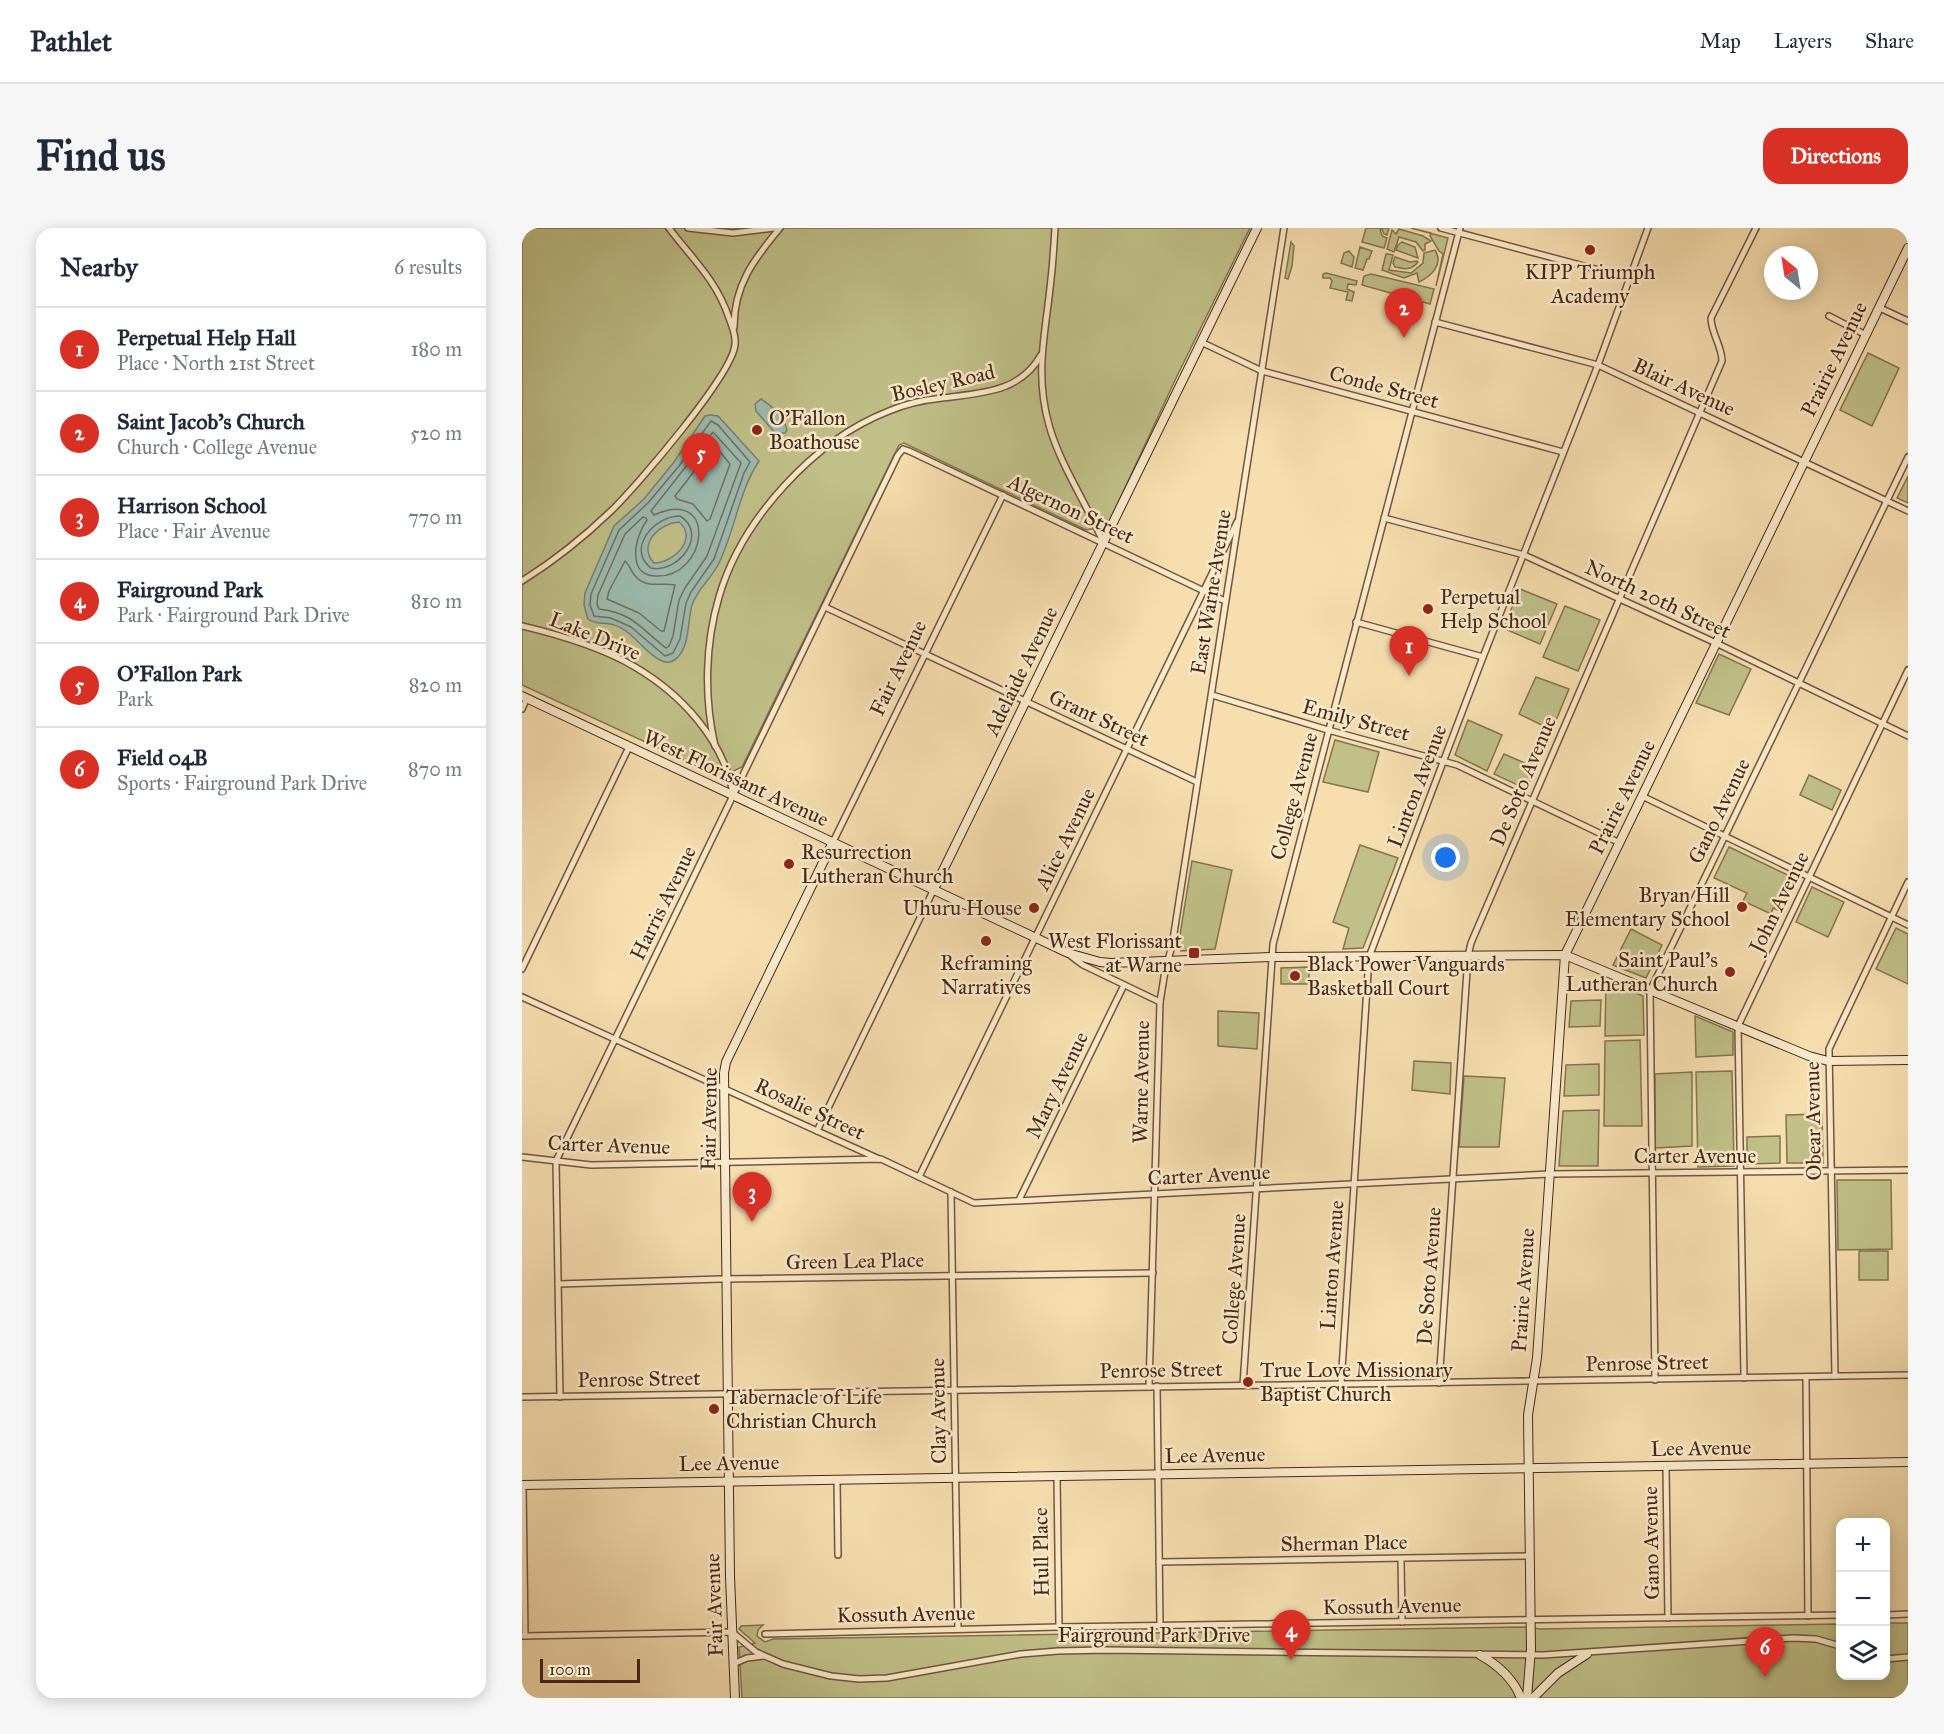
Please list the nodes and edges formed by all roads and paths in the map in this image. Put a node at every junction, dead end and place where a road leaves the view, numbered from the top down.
1 (669, 228) edge
2 (688, 228) edge
3 (775, 228) edge
4 (780, 228) edge
5 (1055, 228) edge
6 (1257, 228) edge
7 (1284, 228) edge
8 (1442, 228) edge
9 (1648, 228) edge
10 (1756, 228) edge
11 (1459, 230) edge
12 (1908, 248) edge
13 (1629, 278) junction
14 (1880, 308) junction
15 (1829, 316) dead end
16 (1908, 321) edge
17 (1435, 322) junction
18 (734, 332) junction
19 (1866, 335) junction
20 (1201, 342) junction
21 (1041, 355) junction
22 (1598, 365) junction
23 (1262, 371) junction
24 (1412, 412) junction
25 (1700, 412) junction
26 (903, 449) joint
27 (1563, 452) junction
28 (1908, 457) edge
29 (1804, 461) junction
30 (1002, 495) junction
31 (1887, 501) junction
32 (1908, 511) edge
33 (1240, 515) junction
34 (1384, 518) junction
35 (1103, 542) junction
36 (1524, 555) junction
37 (522, 581) edge
38 (1203, 590) junction
39 (1619, 599) junction
40 (1225, 601) junction
41 (825, 607) junction
42 (1356, 622) junction
43 (522, 626) edge
44 (1716, 643) junction
45 (925, 654) junction
46 (1483, 657) junction
47 (1908, 670) edge
48 (1799, 683) junction
49 (1212, 694) junction
50 (525, 697) edge
51 (1026, 701) junction
52 (522, 709) edge
53 (1882, 724) junction
54 (1328, 730) junction
55 (1908, 736) edge
56 (716, 746) junction
57 (629, 747) junction
58 (1126, 749) junction
59 (1444, 761) junction
60 (1197, 782) junction
61 (734, 796) junction
62 (1642, 796) junction
63 (1533, 801) junction
64 (1725, 836) junction
65 (833, 842) junction
66 (1620, 843) junction
67 (1809, 878) junction
68 (1908, 882) edge
69 (933, 891) junction
70 (1891, 916) junction
71 (1908, 924) edge
72 (1035, 937) junction
73 (1068, 953) junction
74 (1565, 955) junction
75 (1468, 956) junction
76 (1271, 957) junction
77 (1370, 957) junction
78 (1169, 960) junction
79 (522, 969) edge
80 (1124, 985) junction
81 (1650, 991) junction
82 (522, 997) edge
83 (1160, 1002) junction
84 (1738, 1026) junction
85 (615, 1038) junction
86 (1908, 1060) edge
87 (1828, 1061) junction
88 (725, 1088) junction
89 (817, 1131) junction
90 (522, 1157) edge
91 (881, 1160) junction
92 (556, 1161) junction
93 (726, 1164) junction
94 (1908, 1170) edge
95 (1831, 1171) junction
96 (1742, 1172) junction
97 (1652, 1173) junction
98 (1550, 1174) junction
99 (919, 1177) junction
100 (1452, 1179) junction
101 (1354, 1184) junction
102 (1257, 1189) junction
103 (951, 1192) junction
104 (1155, 1194) junction
105 (1018, 1200) junction
106 (1153, 1273) junction
107 (953, 1276) junction
108 (727, 1279) junction
109 (558, 1284) junction
110 (1908, 1375) edge
111 (1835, 1376) junction
112 (1806, 1377) junction
113 (1744, 1378) junction
114 (1655, 1380) junction
115 (1534, 1382) junction
116 (1439, 1383) junction
117 (1341, 1384) junction
118 (1243, 1385) junction
119 (1157, 1386) junction
120 (1149, 1387) junction
121 (954, 1391) junction
122 (728, 1393) junction
123 (522, 1397) edge
124 (560, 1397) junction
125 (1908, 1462) edge
126 (1808, 1464) junction
127 (1666, 1467) junction
128 (1529, 1468) junction
129 (1158, 1474) junction
130 (1057, 1476) junction
131 (956, 1478) junction
132 (837, 1480) junction
133 (729, 1481) junction
134 (522, 1485) edge
135 (838, 1555) dead end
136 (1530, 1556) junction
137 (1401, 1559) junction
138 (1159, 1562) junction
139 (1908, 1614) edge
140 (1890, 1615) edge
141 (1808, 1616) junction
142 (1836, 1616) edge
143 (1668, 1618) junction
144 (1531, 1621) junction
145 (1402, 1622) junction
146 (1160, 1625) junction
147 (1059, 1627) junction
148 (958, 1629) junction
149 (732, 1632) junction
150 (765, 1634) dead end
151 (523, 1636) edge
152 (1836, 1645) edge
153 (1587, 1654) junction
154 (1480, 1655) junction
155 (764, 1656) junction
156 (1531, 1656) junction
157 (1908, 1657) edge
158 (1890, 1659) edge
159 (733, 1664) junction
160 (735, 1698) edge
161 (1521, 1698) edge
162 (1527, 1698) edge
163 (1533, 1698) edge

1 - 18 street
2 - 3 street
4 - 18 street
5 - 21 street
6 - 20 street, Adelaide Avenue
7 - 23 street, East Warne Avenue
8 - 11 street
9 - 13 street, Linton Avenue
10 - 25 street, De Soto Avenue
11 - 13 street
11 - 17 street, College Avenue
12 - 14 street, Prairie Avenue
13 - 22 street, Linton Avenue
14 - 16 street
14 - 19 street, Prairie Avenue
15 - 19 street
17 - 22 street, Blair Avenue
17 - 24 street, College Avenue
18 - 37 street
19 - 29 street, Prairie Avenue
20 - 23 street, Conde Street
20 - 35 street, Adelaide Avenue
21 - 35 street
21 - 56 street, Bosley Road
22 - 25 street, Blair Avenue
22 - 27 street, Linton Avenue
23 - 24 street, Conde Street
23 - 33 street, East Warne Avenue
24 - 27 street, Conde Street
24 - 34 street, College Avenue
25 - 29 street, Blair Avenue
25 - 39 street, De Soto Avenue
26 - 30 street, Algernon Street
26 - 41 street, Harris Avenue
27 - 36 street, Linton Avenue
28 - 31 street, Gano Avenue
29 - 31 street, Blair Avenue
29 - 44 street, Prairie Avenue
30 - 35 street, Algernon Street
30 - 45 street, Fair Avenue
31 - 32 street, Blair Avenue
31 - 48 street, Gano Avenue
33 - 38 street, Alice Avenue
33 - 40 street, East Warne Avenue
34 - 36 street, North 20th Street
34 - 42 street, College Avenue
35 - 38 street, Algernon Street
35 - 51 street, Adelaide Avenue
36 - 39 street, North 20th Street
36 - 46 street, Linton Avenue
38 - 40 street, Algernon Street
38 - 58 street, Alice Avenue
39 - 44 street, North 20th Street
39 - 63 street, De Soto Avenue
40 - 49 street, East Warne Avenue
41 - 45 street, Grant Street
41 - 61 street, Harris Avenue
42 - 46 street
42 - 54 street, College Avenue
43 - 56 street, Lake Drive
44 - 48 street, North 20th Street
44 - 62 street, Prairie Avenue
45 - 51 street, Grant Street
45 - 65 street, Fair Avenue
46 - 59 street, Linton Avenue
47 - 53 street, John Avenue
48 - 53 street, North 20th Street
48 - 64 street, Gano Avenue
49 - 54 street, Emily Street
49 - 60 street, East Warne Avenue
50 - 52 street
50 - 57 street, West Florissant Avenue
51 - 58 street, Grant Street
51 - 69 street, Adelaide Avenue
53 - 55 street, North 20th Street
53 - 67 street, John Avenue
54 - 59 street, Emily Street
54 - 76 street, College Avenue
56 - 61 street, Lake Drive
57 - 61 street, West Florissant Avenue
57 - 79 street
58 - 60 street, Grant Street
58 - 72 street, Alice Avenue
59 - 63 street, Emily Street
59 - 77 street, Linton Avenue
60 - 78 street, East Warne Avenue
61 - 65 street, West Florissant Avenue
61 - 85 street, Harris Avenue
62 - 64 street
62 - 66 street, Prairie Avenue
63 - 66 street, Emily Street
63 - 75 street, De Soto Avenue
64 - 67 street
64 - 81 street, Gano Avenue
65 - 69 street, West Florissant Avenue
65 - 88 street, Fair Avenue
66 - 74 street, Prairie Avenue
67 - 70 street
67 - 84 street, John Avenue
68 - 70 street, Obear Avenue
69 - 72 street, West Florissant Avenue
69 - 89 street, Adelaide Avenue
70 - 71 street
70 - 87 street, Obear Avenue
72 - 73 street, West Florissant Avenue
72 - 99 street, Alice Avenue
73 - 78 street, West Florissant Avenue
73 - 80 street
74 - 75 street, West Florissant Avenue
74 - 81 street, West Florissant Avenue
74 - 98 street, Prairie Avenue
75 - 77 street, West Florissant Avenue
75 - 100 street, De Soto Avenue
76 - 77 street, West Florissant Avenue
76 - 78 street, West Florissant Avenue
76 - 102 street, College Avenue
77 - 101 street, Linton Avenue
78 - 83 street, Warne Avenue
80 - 83 street
80 - 105 street, Mary Avenue
81 - 84 street, West Florissant Avenue
81 - 97 street, Gano Avenue
82 - 85 street
83 - 104 street, Warne Avenue
84 - 87 street, West Florissant Avenue
84 - 96 street, John Avenue
85 - 88 street, Rosalie Street
85 - 92 street, Harris Avenue
86 - 87 street, West Florissant Avenue
87 - 95 street, Obear Avenue
88 - 89 street, Rosalie Street
88 - 93 street, Fair Avenue
89 - 91 street, Rosalie Street
90 - 92 street, Carter Avenue
91 - 93 street, Carter Avenue
91 - 99 street, Carter Avenue
92 - 93 street, Carter Avenue
92 - 109 street, Harris Avenue
93 - 108 street, Fair Avenue
94 - 95 street, Carter Avenue
95 - 96 street, Carter Avenue
95 - 111 street, Obear Avenue
96 - 97 street, Carter Avenue
96 - 113 street, John Avenue
97 - 98 street, Carter Avenue
97 - 114 street, Gano Avenue
98 - 100 street, Carter Avenue
98 - 115 street, Prairie Avenue
99 - 103 street, Carter Avenue
100 - 101 street, Carter Avenue
100 - 116 street, De Soto Avenue
101 - 102 street, Carter Avenue
101 - 117 street, Linton Avenue
102 - 104 street, Carter Avenue
102 - 118 street, College Avenue
103 - 105 street, Carter Avenue
103 - 107 street, Clay Avenue
104 - 105 street, Carter Avenue
104 - 106 street, Warne Avenue
106 - 107 street, Green Lea Place
106 - 120 street, Warne Avenue
107 - 108 street, Green Lea Place
107 - 121 street, Clay Avenue
108 - 109 street, Green Lea Place
108 - 122 street, Fair Avenue
109 - 124 street, Harris Avenue
110 - 111 street, Penrose Street
111 - 112 street, Penrose Street
112 - 113 street, Penrose Street
112 - 126 street
113 - 114 street, Penrose Street
114 - 115 street, Penrose Street
115 - 116 street, Penrose Street
115 - 128 street, Prairie Avenue
116 - 117 street, Penrose Street
117 - 118 street, Penrose Street
118 - 119 street, Penrose Street
119 - 120 street, Penrose Street
119 - 129 street
120 - 121 street, Penrose Street
121 - 122 street, Penrose Street
121 - 131 street, Clay Avenue
122 - 124 street, Penrose Street
122 - 133 street, Fair Avenue
123 - 124 street, Penrose Street
125 - 126 street, Lee Avenue
126 - 127 street, Lee Avenue
126 - 141 street
127 - 128 street, Lee Avenue
127 - 143 street, Gano Avenue
128 - 129 street, Lee Avenue
128 - 136 street, Prairie Avenue
129 - 130 street, Lee Avenue
129 - 138 street
130 - 131 street, Lee Avenue
130 - 147 street, Hull Place
131 - 132 street, Lee Avenue
131 - 148 street, Clay Avenue
132 - 133 street, Lee Avenue
132 - 135 street
133 - 134 street, Lee Avenue
133 - 149 street, Fair Avenue
134 - 151 street
136 - 137 street, Sherman Place
136 - 144 street, Prairie Avenue
137 - 138 street, Sherman Place
137 - 145 street
138 - 146 street
139 - 140 street
141 - 142 street, Kossuth Avenue
141 - 143 street, Kossuth Avenue
143 - 144 street, Kossuth Avenue
144 - 145 street, Kossuth Avenue
144 - 156 street, Prairie Avenue
145 - 146 street, Kossuth Avenue
146 - 147 street, Kossuth Avenue
147 - 148 street, Kossuth Avenue
148 - 150 street, Kossuth Avenue
149 - 151 street
149 - 155 street, Fairground Park Drive
149 - 159 street, Fair Avenue
152 - 153 street, Fairground Park Drive
153 - 156 street, Fairground Park Drive
153 - 163 street
154 - 155 street, Fairground Park Drive
154 - 156 street, Fairground Park Drive
154 - 161 street
155 - 159 street
156 - 162 street, Prairie Avenue
157 - 158 street
159 - 160 street, Fair Avenue

